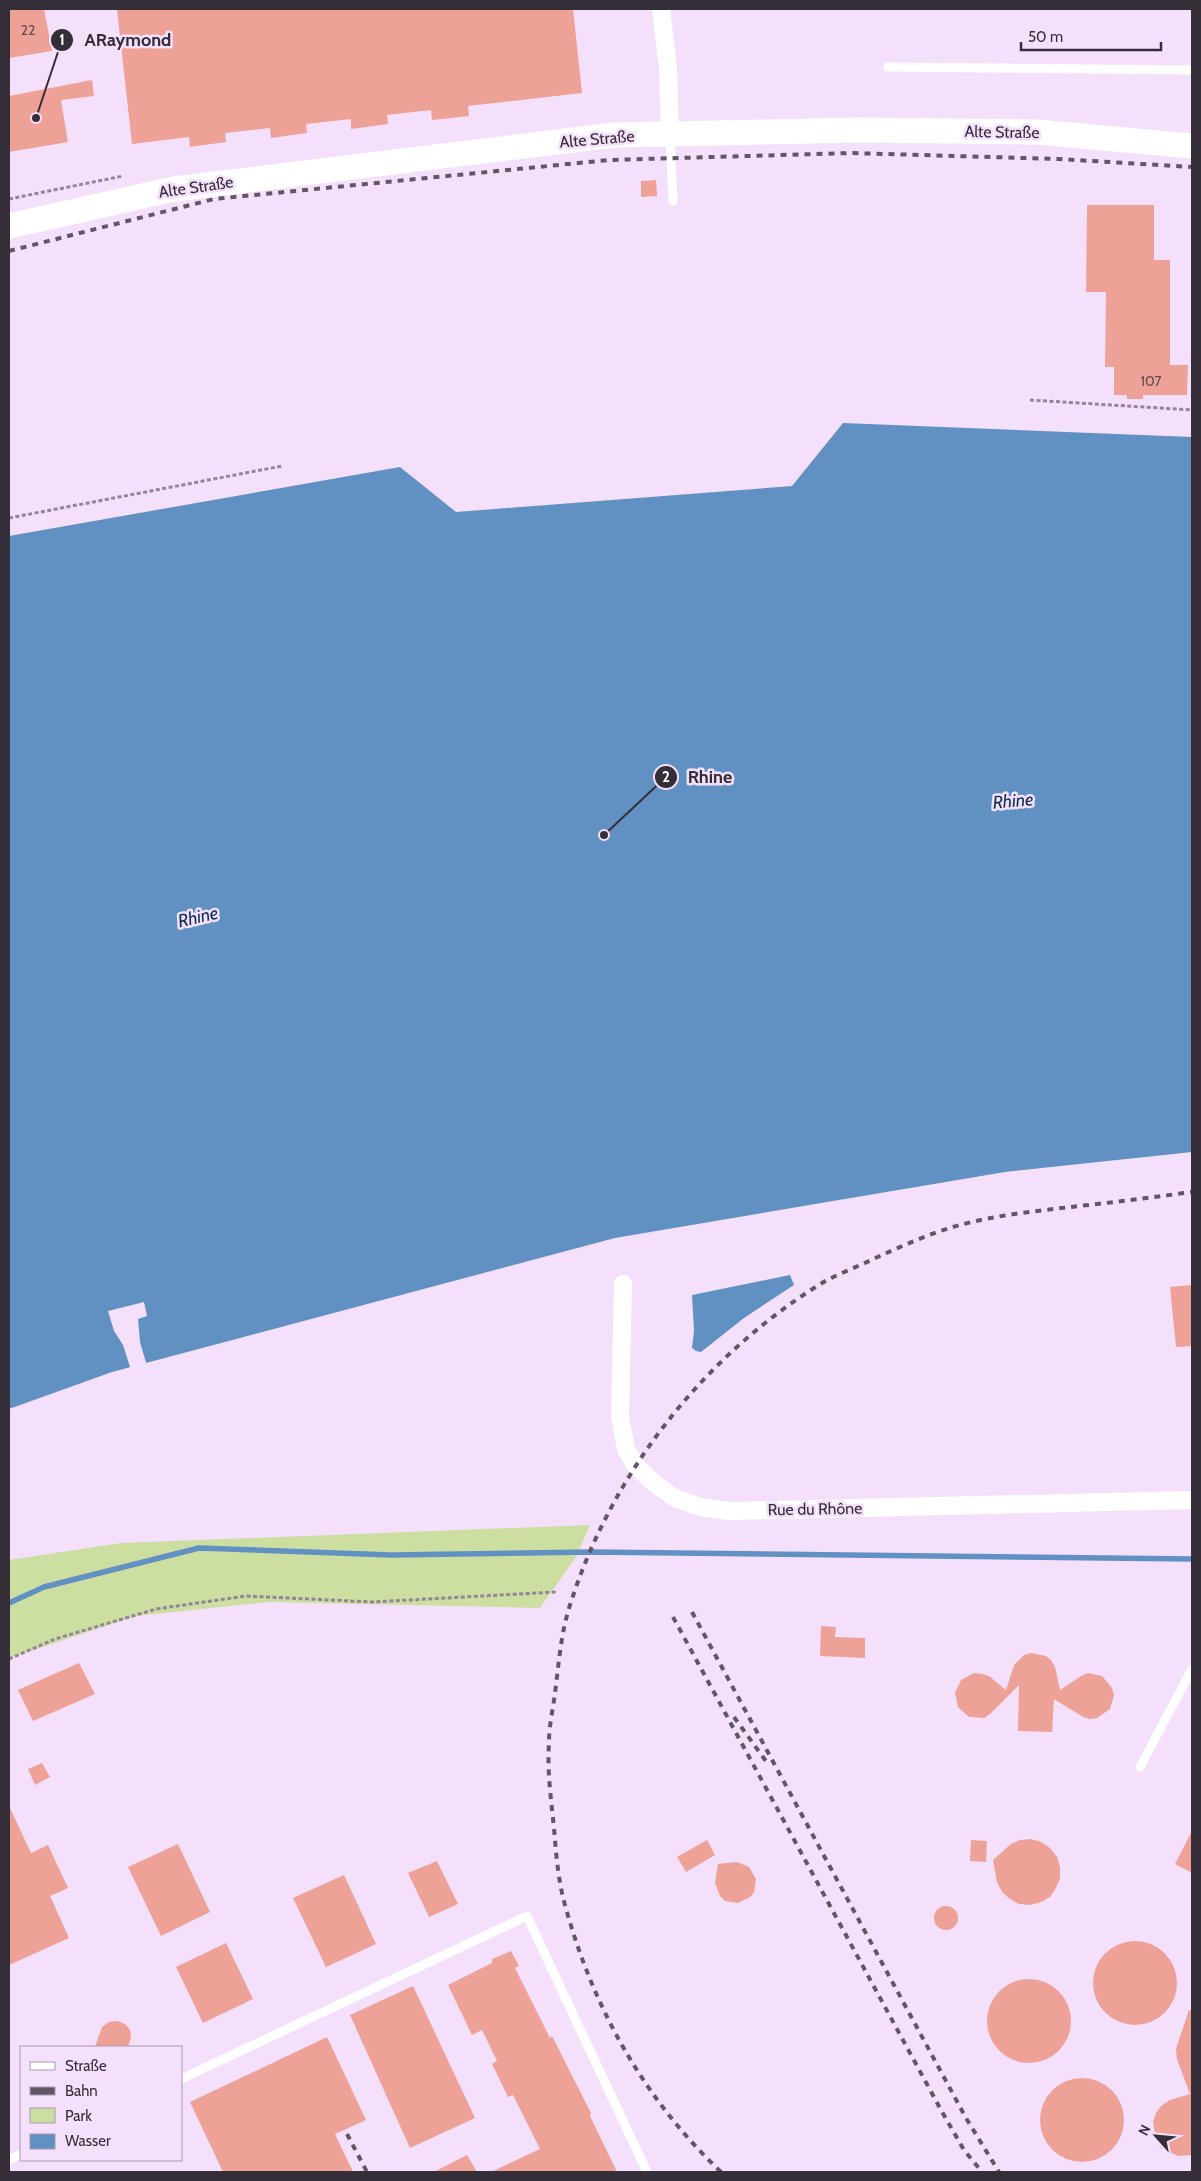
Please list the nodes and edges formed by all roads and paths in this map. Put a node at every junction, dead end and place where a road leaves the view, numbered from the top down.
1 (662, 9) edge
2 (888, 67) dead end
3 (1192, 70) edge
4 (670, 133) junction
5 (1192, 146) edge
6 (101, 180) dead end
7 (9, 198) edge
8 (673, 201) dead end
9 (9, 226) edge
10 (1030, 400) dead end
11 (1192, 410) edge
12 (282, 466) dead end
13 (9, 518) edge
14 (623, 1284) dead end
15 (1192, 1500) edge
16 (556, 1592) dead end
17 (9, 1659) edge
18 (1192, 1669) edge
19 (1140, 1767) dead end
20 (182, 2079) edge
21 (647, 2172) edge

1 - 4 street
2 - 3 lane
4 - 5 street, Alte Straße
4 - 8 lane
4 - 9 street, Alte Straße
6 - 7 path
10 - 11 path
12 - 13 path
14 - 15 street, Rue du Rhône
16 - 17 path
18 - 19 lane
20 - 21 lane

